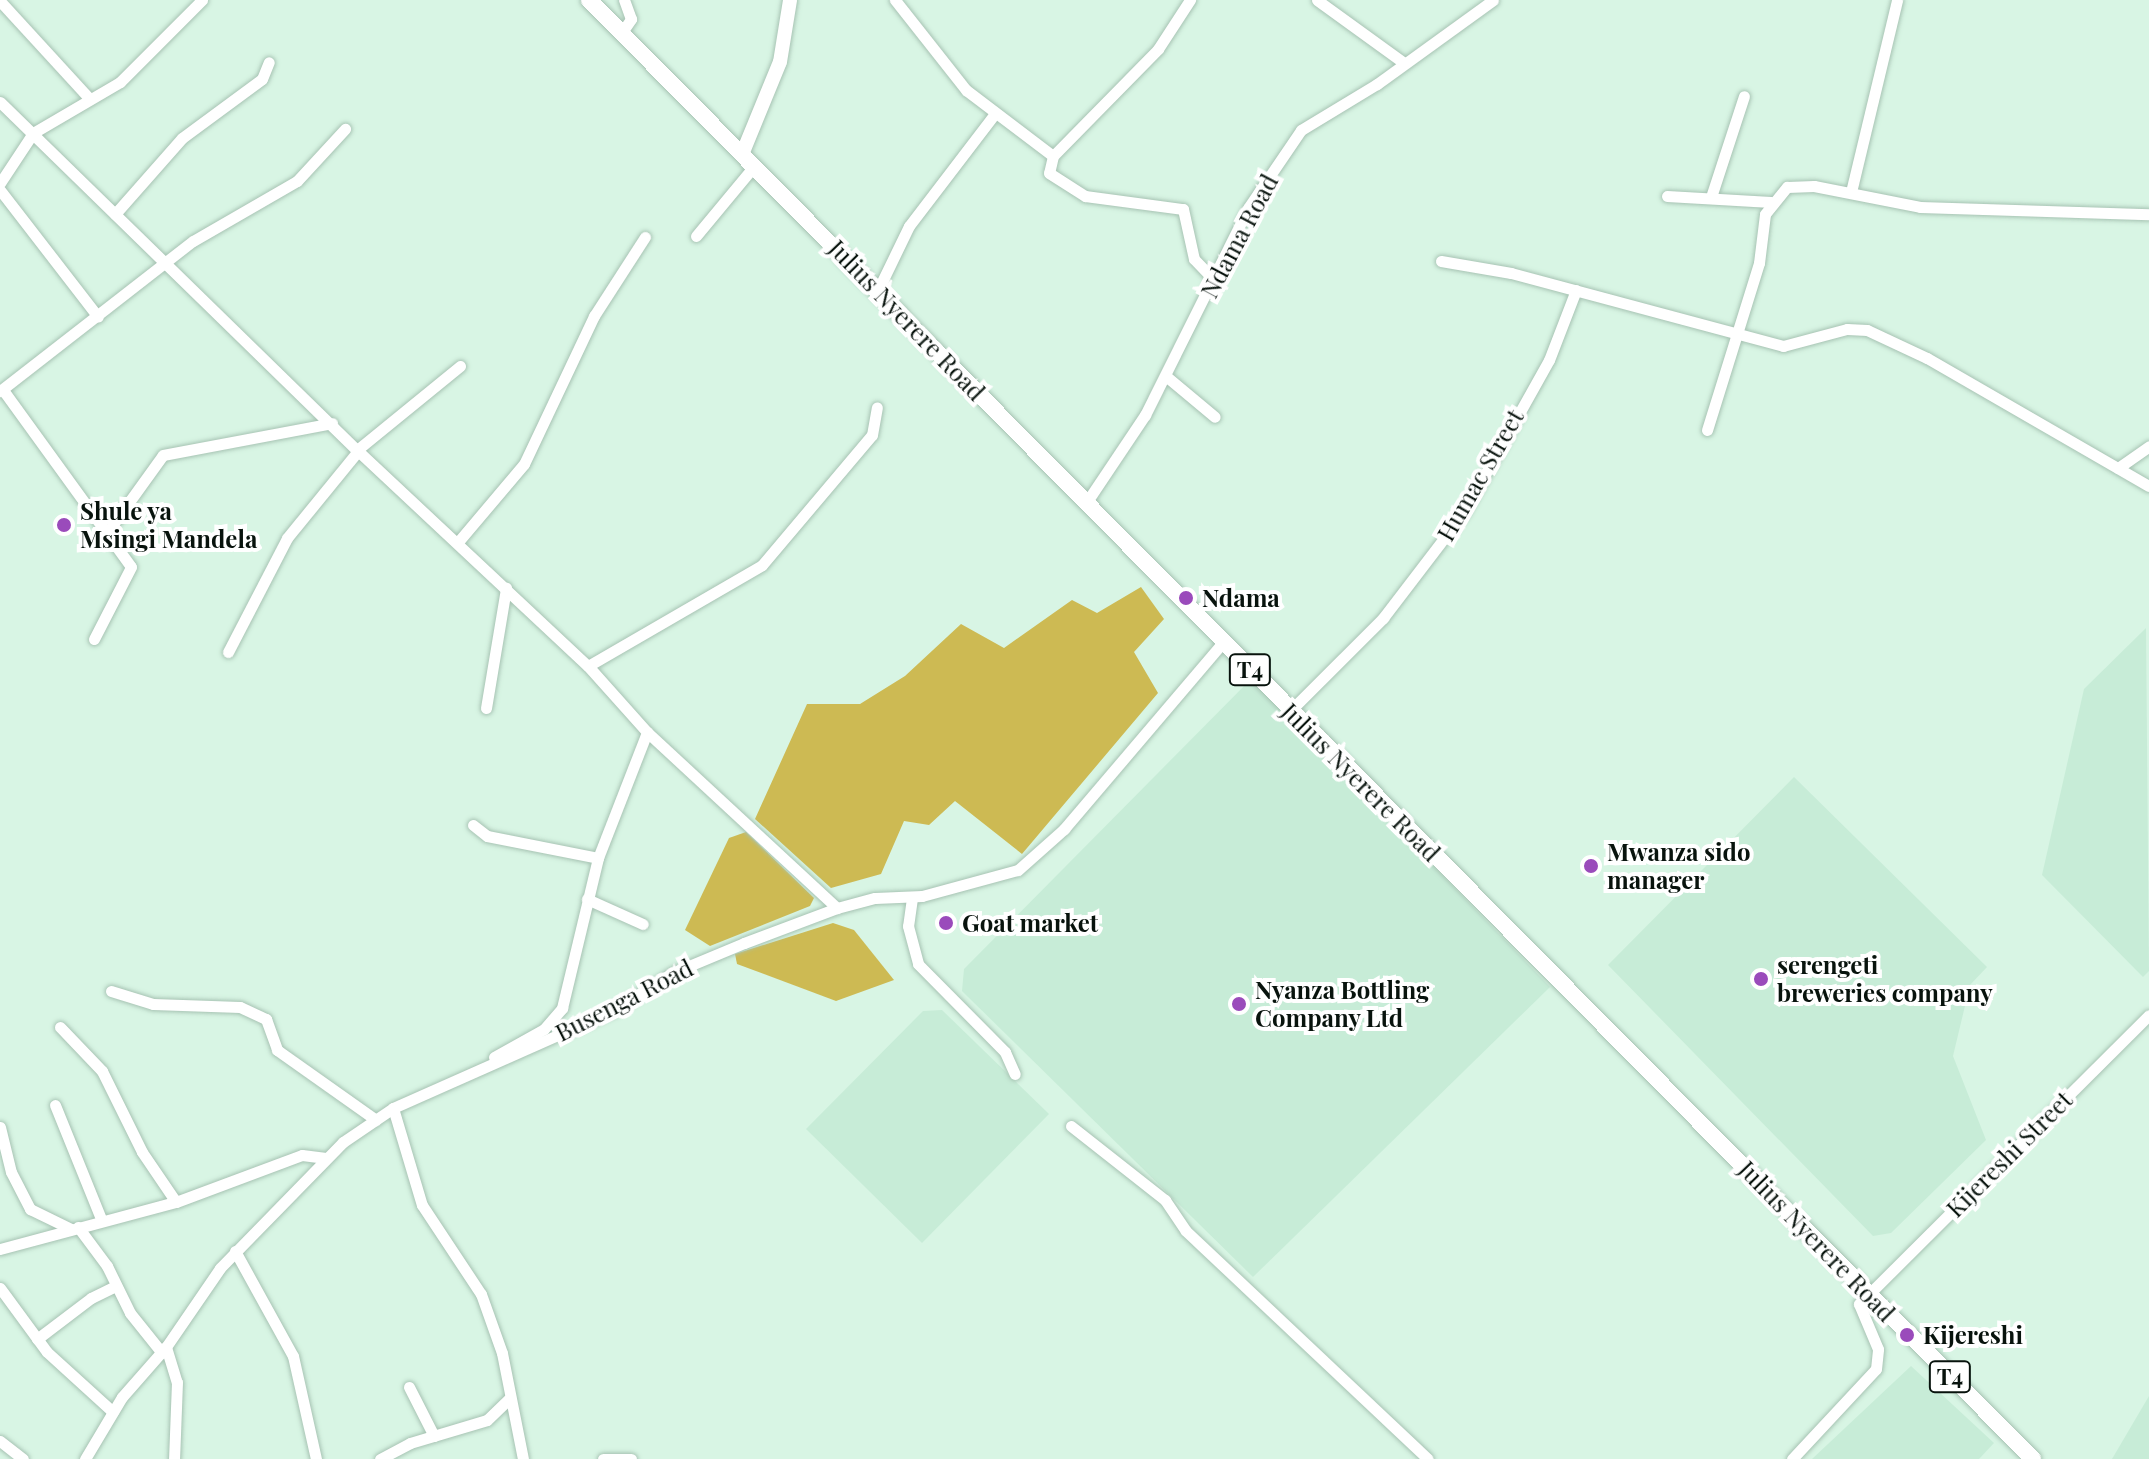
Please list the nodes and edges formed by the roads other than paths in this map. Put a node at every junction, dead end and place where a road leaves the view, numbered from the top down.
1 (202, 0) edge
2 (589, 0) edge
3 (624, 0) edge
4 (790, 0) edge
5 (895, 0) edge
6 (1190, 0) edge
7 (1317, 0) edge
8 (1493, 0) edge
9 (1897, 0) edge
10 (0, 1) edge
11 (622, 32) junction
12 (269, 62) dead end
13 (1404, 63) junction
14 (1744, 96) dead end
15 (88, 97) junction
16 (0, 102) edge
17 (994, 115) junction
18 (345, 129) dead end
19 (33, 133) junction
20 (1053, 156) junction
21 (749, 158) junction
22 (0, 183) edge
23 (0, 190) edge
24 (1851, 192) junction
25 (1667, 196) dead end
26 (1711, 197) junction
27 (1771, 202) junction
28 (115, 214) junction
29 (2149, 214) edge
30 (696, 236) dead end
31 (645, 237) dead end
32 (1441, 261) dead end
33 (168, 262) junction
34 (1215, 281) junction
35 (878, 290) junction
36 (1576, 290) junction
37 (98, 317) junction
38 (1740, 334) junction
39 (460, 366) dead end
40 (1167, 377) junction
41 (1, 391) edge
42 (877, 407) dead end
43 (1215, 417) dead end
44 (332, 423) junction
45 (1707, 430) dead end
46 (2149, 446) edge
47 (358, 451) junction
48 (2118, 468) junction
49 (2149, 486) edge
50 (1086, 503) junction
51 (106, 534) junction
52 (458, 542) junction
53 (506, 588) junction
54 (94, 639) dead end
55 (1223, 642) junction
56 (228, 652) dead end
57 (588, 666) junction
58 (486, 708) dead end
59 (1290, 711) junction
60 (647, 732) junction
61 (473, 825) dead end
62 (598, 858) junction
63 (912, 898) junction
64 (587, 899) junction
65 (837, 908) junction
66 (643, 924) dead end
67 (111, 991) dead end
68 (2149, 1015) edge
69 (60, 1027) dead end
70 (485, 1066) junction
71 (1015, 1074) dead end
72 (55, 1105) dead end
73 (393, 1108) junction
74 (376, 1120) junction
75 (1071, 1126) dead end
76 (0, 1127) edge
77 (326, 1158) junction
78 (176, 1202) junction
79 (101, 1219) junction
80 (74, 1228) junction
81 (0, 1249) edge
82 (235, 1251) junction
83 (114, 1287) junction
84 (0, 1288) edge
85 (1869, 1293) junction
86 (4, 1302) edge
87 (37, 1339) junction
88 (164, 1350) junction
89 (409, 1387) dead end
90 (510, 1398) junction
91 (113, 1412) junction
92 (434, 1436) junction
93 (0, 1441) edge
94 (401, 1454) edge
95 (23, 1459) edge
96 (85, 1459) edge
97 (174, 1459) edge
98 (316, 1459) edge
99 (380, 1459) edge
100 (523, 1459) edge
101 (603, 1459) edge
102 (631, 1459) edge
103 (1428, 1459) edge
104 (1792, 1459) edge
105 (2033, 1459) edge

1 - 15 street
2 - 11 highway, Julius Nyerere Road / T4
3 - 11 street
4 - 21 main road
5 - 17 street
6 - 20 street
7 - 13 street
8 - 13 street, Ndama Road
9 - 24 street
10 - 15 street
11 - 21 highway, Julius Nyerere Road / T4
12 - 28 street
13 - 34 street, Ndama Road
14 - 26 street
15 - 19 street
16 - 19 street
17 - 20 street
17 - 35 street
18 - 33 street
19 - 22 street
19 - 28 street
20 - 34 street
21 - 30 street
21 - 35 highway, Julius Nyerere Road / T4
23 - 37 street
24 - 27 street
24 - 29 street
25 - 26 street
26 - 27 street
27 - 38 street
28 - 33 street
31 - 52 street
32 - 36 street
33 - 37 street
33 - 44 street
34 - 40 street, Ndama Road
35 - 50 highway, Julius Nyerere Road / T4
36 - 38 street
36 - 59 street, Humac Street
37 - 41 street
38 - 45 street
38 - 48 street
39 - 47 street
40 - 43 street
40 - 50 street, Ndama Road
41 - 51 street
42 - 57 street
44 - 47 street
44 - 51 street
46 - 48 street
47 - 52 street
47 - 56 street
48 - 49 street
50 - 55 highway, Julius Nyerere Road / T4
51 - 54 street
52 - 53 street
53 - 57 street
53 - 58 street
55 - 59 highway, Julius Nyerere Road / T4
55 - 63 street, Busenga Road
57 - 60 street
59 - 85 highway, Julius Nyerere Road / T4
60 - 62 street
60 - 65 street
61 - 62 street
62 - 64 street
63 - 65 street, Busenga Road
63 - 71 street
64 - 66 street
64 - 70 street
65 - 70 street, Busenga Road
67 - 74 street
68 - 85 street, Kijereshi Street
69 - 78 street
70 - 73 street, Busenga Road
72 - 79 street
73 - 74 street, Busenga Road
73 - 90 street
74 - 77 street, Busenga Road
75 - 103 street
76 - 80 street
77 - 78 street
77 - 82 street, Busenga Road
78 - 79 street
79 - 80 street
80 - 81 street
80 - 83 street
82 - 88 street, Busenga Road
82 - 98 street
83 - 87 street
83 - 88 street
84 - 86 street
85 - 104 street
85 - 105 highway, Julius Nyerere Road / T4
86 - 87 street
87 - 91 street
88 - 91 street, Busenga Road
88 - 97 street
89 - 92 street
90 - 92 street
90 - 100 street
91 - 96 street, Busenga Road
92 - 94 street
93 - 95 street
94 - 99 street
101 - 102 street

